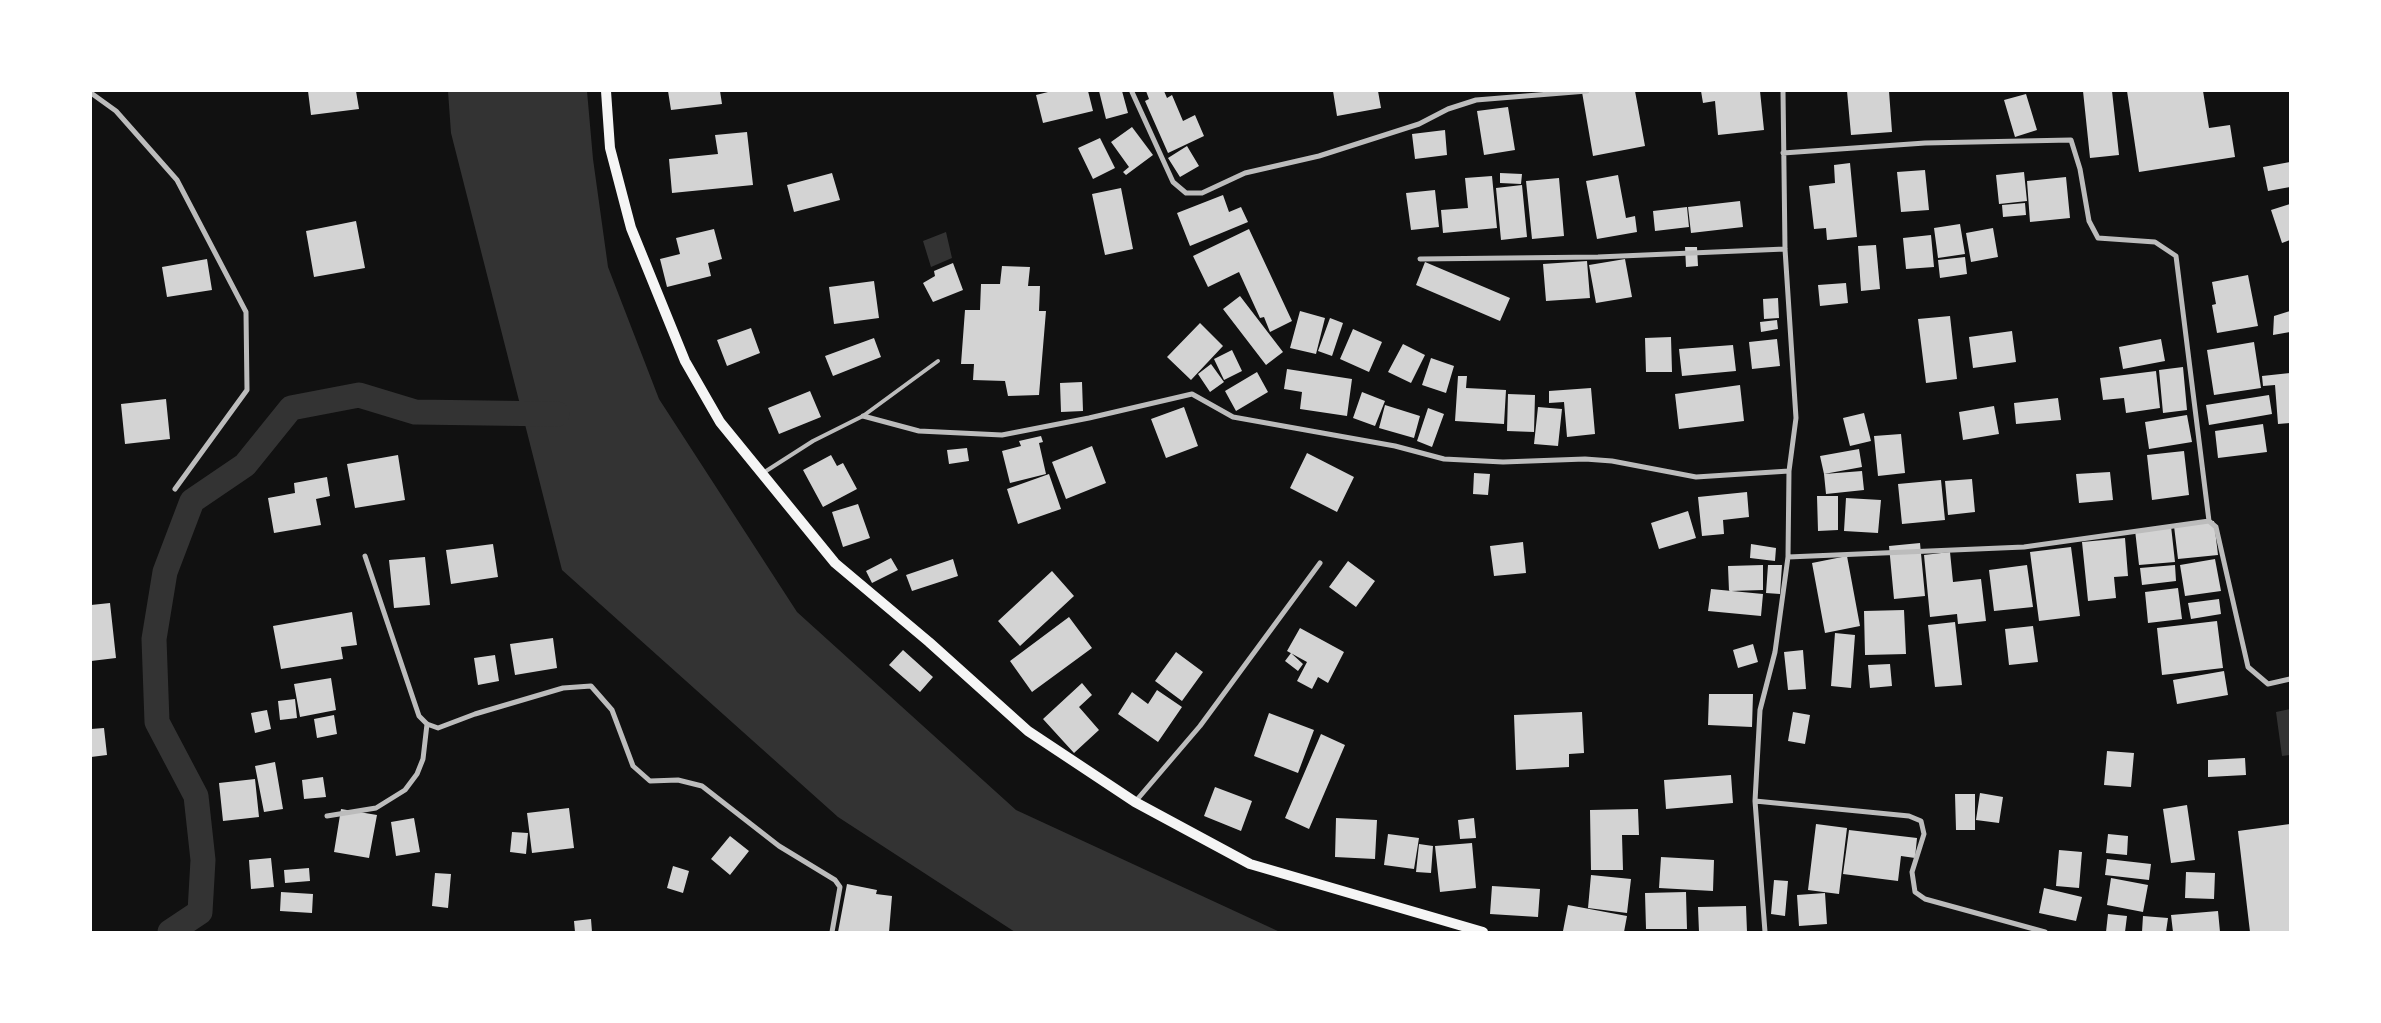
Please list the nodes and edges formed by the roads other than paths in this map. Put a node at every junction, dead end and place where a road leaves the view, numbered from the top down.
1 (606, 91) edge
2 (1587, 91) edge
3 (1783, 91) edge
4 (1132, 92) edge
5 (91, 93) edge
6 (1783, 153) junction
7 (1785, 249) junction
8 (1420, 260) dead end
9 (938, 361) dead end
10 (863, 416) junction
11 (1789, 471) junction
12 (764, 473) junction
13 (175, 489) dead end
14 (2208, 521) junction
15 (365, 556) dead end
16 (1788, 557) junction
17 (1320, 563) dead end
18 (2290, 679) edge
19 (427, 724) junction
20 (1755, 801) junction
21 (1135, 802) junction
22 (327, 816) dead end
23 (832, 932) edge
24 (1484, 932) edge
25 (1766, 932) edge
26 (2045, 932) edge

1 - 12 main road
2 - 4 street
3 - 6 street
5 - 13 street
6 - 7 street
6 - 14 street
7 - 8 street
7 - 11 street
9 - 10 lane
10 - 11 street
10 - 12 lane
11 - 16 street
12 - 21 main road
14 - 16 street
14 - 18 street
15 - 19 street
16 - 20 street
17 - 21 street
19 - 22 street
19 - 23 street
20 - 25 street
20 - 26 street
21 - 24 main road

